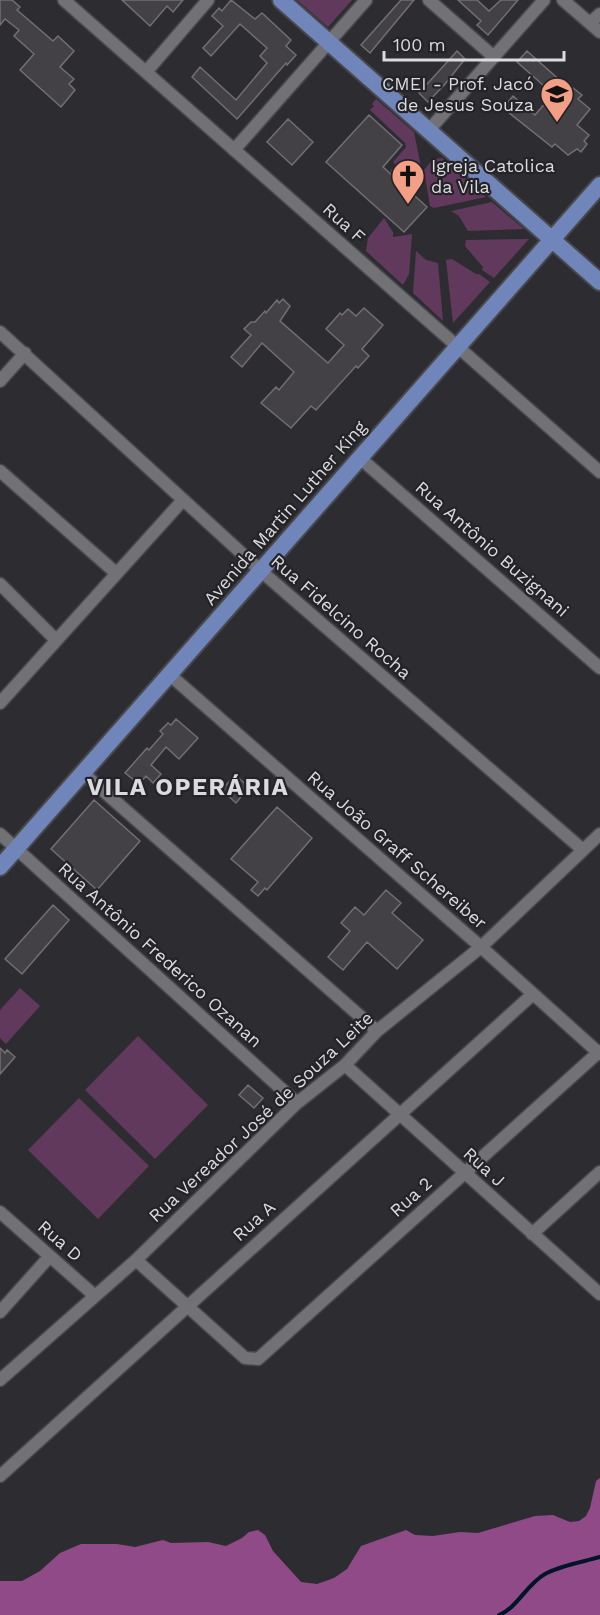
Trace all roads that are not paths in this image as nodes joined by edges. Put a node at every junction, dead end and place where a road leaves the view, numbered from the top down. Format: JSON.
{"nodes":[{"id":1,"x":64,"y":0,"type":"edge"},
{"id":2,"x":208,"y":0,"type":"edge"},
{"id":3,"x":281,"y":0,"type":"edge"},
{"id":4,"x":366,"y":0,"type":"edge"},
{"id":5,"x":429,"y":0,"type":"edge"},
{"id":6,"x":544,"y":0,"type":"edge"},
{"id":7,"x":563,"y":0,"type":"edge"},
{"id":8,"x":600,"y":14,"type":"edge"},
{"id":9,"x":590,"y":24,"type":"junction"},
{"id":10,"x":600,"y":32,"type":"edge"},
{"id":11,"x":328,"y":43,"type":"junction"},
{"id":12,"x":494,"y":57,"type":"junction"},
{"id":13,"x":146,"y":72,"type":"junction"},
{"id":14,"x":429,"y":130,"type":"junction"},
{"id":15,"x":234,"y":150,"type":"junction"},
{"id":16,"x":600,"y":185,"type":"edge"},
{"id":17,"x":552,"y":239,"type":"junction"},
{"id":18,"x":600,"y":282,"type":"edge"},
{"id":19,"x":0,"y":332,"type":"edge"},
{"id":20,"x":457,"y":347,"type":"junction"},
{"id":21,"x":25,"y":353,"type":"junction"},
{"id":22,"x":0,"y":381,"type":"edge"},
{"id":23,"x":360,"y":458,"type":"junction"},
{"id":24,"x":0,"y":471,"type":"edge"},
{"id":25,"x":600,"y":472,"type":"edge"},
{"id":26,"x":183,"y":500,"type":"junction"},
{"id":27,"x":261,"y":571,"type":"junction"},
{"id":28,"x":116,"y":573,"type":"junction"},
{"id":29,"x":2,"y":591,"type":"edge"},
{"id":30,"x":56,"y":640,"type":"junction"},
{"id":31,"x":600,"y":668,"type":"edge"},
{"id":32,"x":170,"y":675,"type":"junction"},
{"id":33,"x":0,"y":703,"type":"edge"},
{"id":34,"x":83,"y":773,"type":"junction"},
{"id":35,"x":0,"y":834,"type":"edge"},
{"id":36,"x":600,"y":834,"type":"edge"},
{"id":37,"x":16,"y":849,"type":"junction"},
{"id":38,"x":583,"y":850,"type":"junction"},
{"id":39,"x":0,"y":867,"type":"edge"},
{"id":40,"x":481,"y":947,"type":"junction"},
{"id":41,"x":533,"y":994,"type":"junction"},
{"id":42,"x":378,"y":1031,"type":"junction"},
{"id":43,"x":600,"y":1053,"type":"edge"},
{"id":44,"x":345,"y":1065,"type":"junction"},
{"id":45,"x":297,"y":1103,"type":"junction"},
{"id":46,"x":399,"y":1114,"type":"junction"},
{"id":47,"x":600,"y":1172,"type":"edge"},
{"id":48,"x":464,"y":1173,"type":"junction"},
{"id":49,"x":0,"y":1212,"type":"edge"},
{"id":50,"x":532,"y":1234,"type":"junction"},
{"id":51,"x":50,"y":1256,"type":"junction"},
{"id":52,"x":136,"y":1260,"type":"junction"},
{"id":53,"x":600,"y":1293,"type":"edge"},
{"id":54,"x":95,"y":1296,"type":"junction"},
{"id":55,"x":187,"y":1306,"type":"junction"},
{"id":56,"x":0,"y":1312,"type":"edge"},
{"id":57,"x":0,"y":1380,"type":"edge"},
{"id":58,"x":0,"y":1476,"type":"edge"}],
"edges":[{"from":1,"to":13,"type":"street","name":"Rua F"},
{"from":2,"to":13,"type":"street"},
{"from":3,"to":11,"type":"main road"},
{"from":4,"to":11,"type":"street"},
{"from":5,"to":12,"type":"street"},
{"from":6,"to":12,"type":"street"},
{"from":7,"to":9,"type":"street"},
{"from":8,"to":9,"type":"street"},
{"from":9,"to":10,"type":"street"},
{"from":11,"to":14,"type":"main road"},
{"from":11,"to":15,"type":"street"},
{"from":12,"to":14,"type":"street"},
{"from":13,"to":15,"type":"street","name":"Rua F"},
{"from":14,"to":17,"type":"main road"},
{"from":15,"to":20,"type":"street","name":"Rua F"},
{"from":16,"to":17,"type":"main road","name":"Avenida Martin Luther King"},
{"from":17,"to":18,"type":"main road"},
{"from":17,"to":20,"type":"main road","name":"Avenida Martin Luther King"},
{"from":19,"to":21,"type":"street","name":"Rua Fidelcino Rocha"},
{"from":20,"to":23,"type":"main road","name":"Avenida Martin Luther King"},
{"from":20,"to":25,"type":"street","name":"Rua F"},
{"from":21,"to":22,"type":"street"},
{"from":21,"to":26,"type":"street","name":"Rua Fidelcino Rocha"},
{"from":23,"to":27,"type":"main road","name":"Avenida Martin Luther King"},
{"from":23,"to":31,"type":"street","name":"Rua Antônio Buzignani"},
{"from":24,"to":28,"type":"street"},
{"from":26,"to":27,"type":"street","name":"Rua Fidelcino Rocha"},
{"from":26,"to":28,"type":"street"},
{"from":27,"to":32,"type":"main road","name":"Avenida Martin Luther King"},
{"from":27,"to":38,"type":"street","name":"Rua Fidelcino Rocha"},
{"from":28,"to":30,"type":"street"},
{"from":29,"to":30,"type":"street"},
{"from":30,"to":33,"type":"street"},
{"from":32,"to":34,"type":"main road","name":"Avenida Martin Luther King"},
{"from":32,"to":40,"type":"street","name":"Rua João Graff Schereiber"},
{"from":34,"to":37,"type":"main road","name":"Avenida Martin Luther King"},
{"from":34,"to":42,"type":"street"},
{"from":35,"to":37,"type":"street","name":"Rua Antônio Frederico Ozanan"},
{"from":36,"to":38,"type":"street","name":"Rua Vereador José de Souza Leite"},
{"from":37,"to":39,"type":"main road","name":"Avenida Martin Luther King"},
{"from":37,"to":45,"type":"street","name":"Rua Antônio Frederico Ozanan"},
{"from":38,"to":40,"type":"street","name":"Rua Vereador José de Souza Leite"},
{"from":40,"to":41,"type":"street","name":"Rua João Graff Schereiber"},
{"from":40,"to":42,"type":"street","name":"Rua Vereador José de Souza Leite"},
{"from":41,"to":43,"type":"street","name":"Rua João Graff Schereiber"},
{"from":41,"to":46,"type":"street","name":"Rua A"},
{"from":42,"to":44,"type":"street","name":"Rua Vereador José de Souza Leite"},
{"from":43,"to":48,"type":"street","name":"Rua 2"},
{"from":44,"to":45,"type":"street","name":"Rua Vereador José de Souza Leite"},
{"from":44,"to":46,"type":"street","name":"Rua J"},
{"from":45,"to":52,"type":"street","name":"Rua Vereador José de Souza Leite"},
{"from":46,"to":48,"type":"street","name":"Rua J"},
{"from":46,"to":55,"type":"street","name":"Rua A"},
{"from":47,"to":50,"type":"street"},
{"from":48,"to":50,"type":"street","name":"Rua J"},
{"from":48,"to":55,"type":"street","name":"Rua 2"},
{"from":49,"to":51,"type":"street","name":"Rua D"},
{"from":50,"to":53,"type":"street","name":"Rua J"},
{"from":51,"to":54,"type":"street","name":"Rua D"},
{"from":51,"to":56,"type":"street"},
{"from":52,"to":54,"type":"street","name":"Rua Vereador José de Souza Leite"},
{"from":52,"to":55,"type":"street"},
{"from":54,"to":57,"type":"street","name":"Rua Vereador José de Souza Leite"},
{"from":55,"to":58,"type":"street","name":"Rua A"}]}
